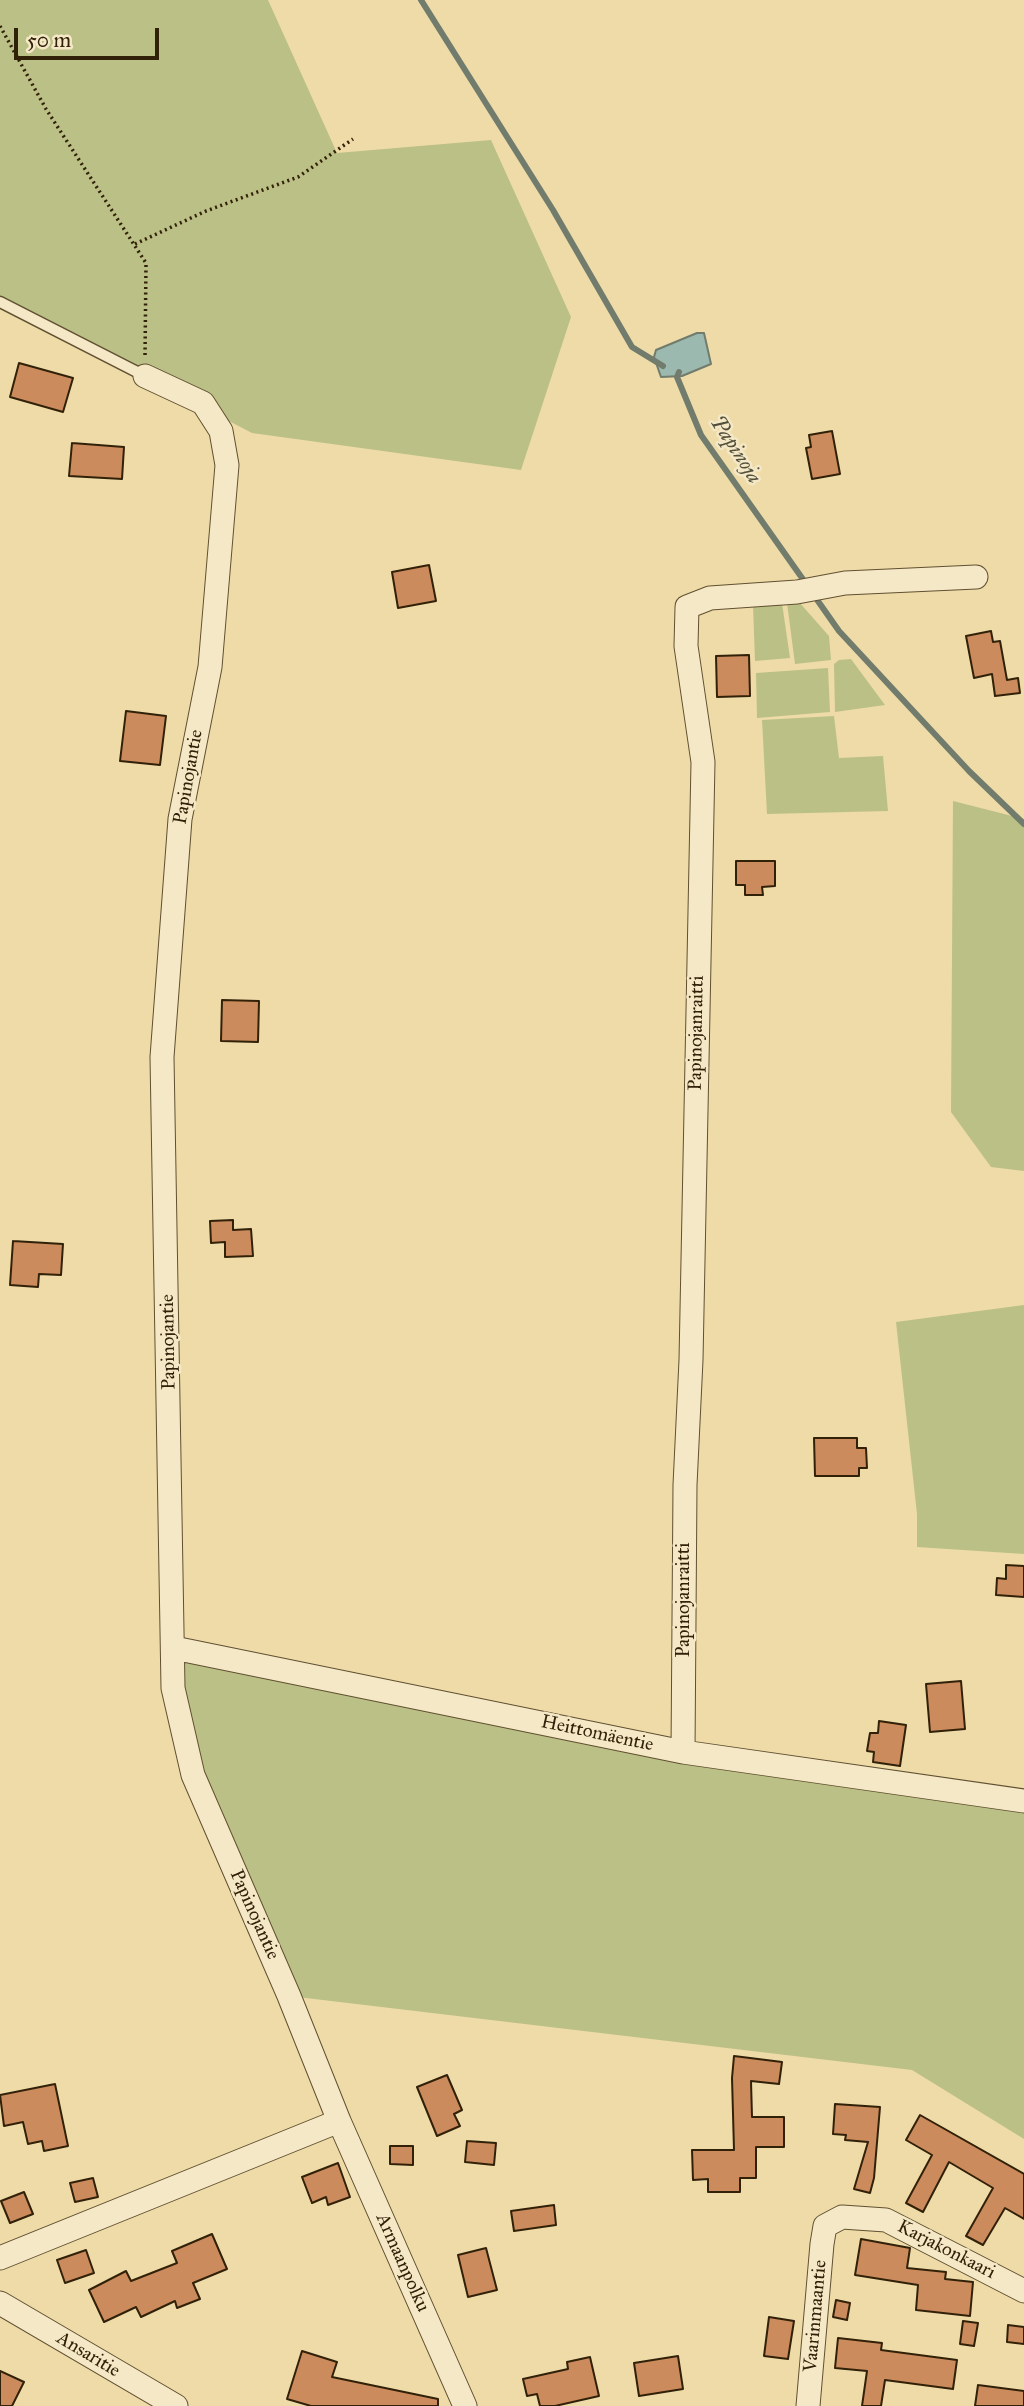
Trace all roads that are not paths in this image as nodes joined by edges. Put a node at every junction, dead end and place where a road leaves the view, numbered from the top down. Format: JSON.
{"nodes":[{"id":1,"x":0,"y":302,"type":"edge"},
{"id":2,"x":145,"y":376,"type":"joint"},
{"id":3,"x":976,"y":577,"type":"dead end"},
{"id":4,"x":174,"y":1648,"type":"junction"},
{"id":5,"x":683,"y":1752,"type":"junction"},
{"id":6,"x":1024,"y":1801,"type":"edge"},
{"id":7,"x":339,"y":2121,"type":"junction"},
{"id":8,"x":825,"y":2226,"type":"joint"},
{"id":9,"x":0,"y":2258,"type":"edge"},
{"id":10,"x":1024,"y":2291,"type":"edge"},
{"id":11,"x":0,"y":2303,"type":"edge"},
{"id":12,"x":176,"y":2406,"type":"edge"},
{"id":13,"x":465,"y":2406,"type":"edge"},
{"id":14,"x":808,"y":2406,"type":"edge"}],
"edges":[{"from":1,"to":2,"type":"lane","name":"Papinojantie"},
{"from":2,"to":4,"type":"street","name":"Papinojantie"},
{"from":3,"to":5,"type":"street","name":"Papinojanraitti"},
{"from":4,"to":5,"type":"street","name":"Heittomäentie"},
{"from":4,"to":7,"type":"street","name":"Papinojantie"},
{"from":5,"to":6,"type":"street","name":"Heittomäentie"},
{"from":7,"to":9,"type":"street"},
{"from":7,"to":13,"type":"street","name":"Armaanpolku"},
{"from":8,"to":10,"type":"street","name":"Karjakonkaari"},
{"from":8,"to":14,"type":"street","name":"Vaarinmaantie"},
{"from":11,"to":12,"type":"street","name":"Ansaritie"}]}
